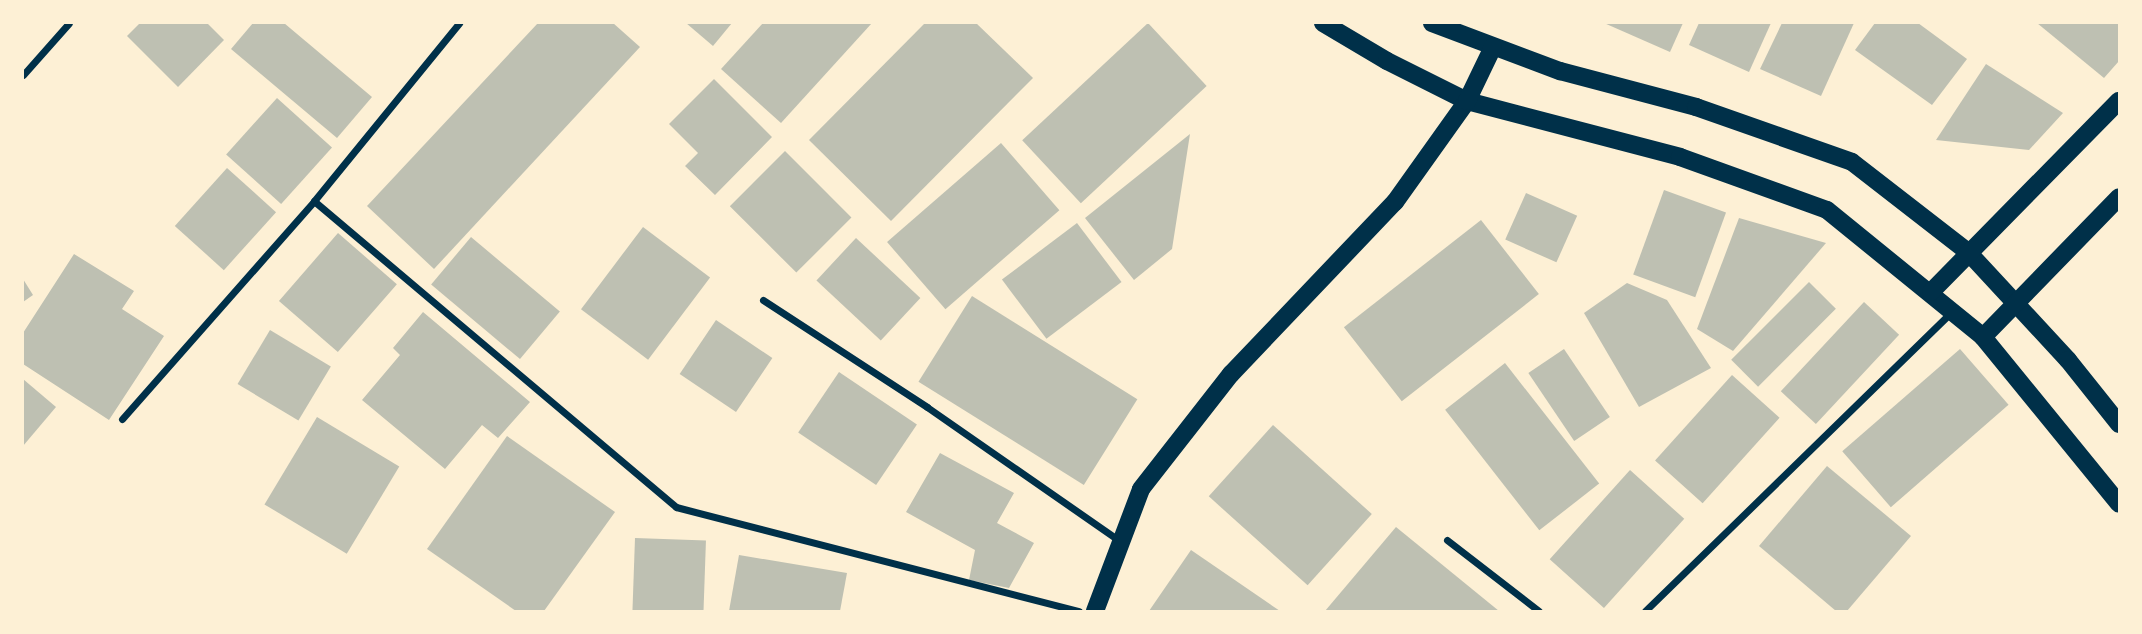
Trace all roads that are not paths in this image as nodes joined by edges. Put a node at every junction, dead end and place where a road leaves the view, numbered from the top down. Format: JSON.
{"nodes":[{"id":1,"x":69,"y":23,"type":"edge"},
{"id":2,"x":459,"y":23,"type":"edge"},
{"id":3,"x":1323,"y":23,"type":"edge"},
{"id":4,"x":1432,"y":23,"type":"edge"},
{"id":5,"x":1493,"y":47,"type":"junction"},
{"id":6,"x":23,"y":75,"type":"edge"},
{"id":7,"x":1468,"y":101,"type":"junction"},
{"id":8,"x":2119,"y":101,"type":"edge"},
{"id":9,"x":2119,"y":197,"type":"edge"},
{"id":10,"x":314,"y":201,"type":"junction"},
{"id":11,"x":1968,"y":252,"type":"junction"},
{"id":12,"x":1931,"y":292,"type":"junction"},
{"id":13,"x":763,"y":300,"type":"dead end"},
{"id":14,"x":2018,"y":304,"type":"junction"},
{"id":15,"x":1952,"y":310,"type":"junction"},
{"id":16,"x":1983,"y":337,"type":"junction"},
{"id":17,"x":122,"y":419,"type":"dead end"},
{"id":18,"x":2119,"y":424,"type":"edge"},
{"id":19,"x":2119,"y":504,"type":"edge"},
{"id":20,"x":1121,"y":541,"type":"junction"},
{"id":21,"x":1447,"y":541,"type":"dead end"},
{"id":22,"x":1079,"y":611,"type":"edge"},
{"id":23,"x":1095,"y":611,"type":"edge"},
{"id":24,"x":1538,"y":611,"type":"edge"},
{"id":25,"x":1645,"y":611,"type":"edge"}],
"edges":[{"from":1,"to":6,"type":"street"},
{"from":2,"to":10,"type":"street"},
{"from":3,"to":7,"type":"main road"},
{"from":4,"to":5,"type":"main road"},
{"from":5,"to":7,"type":"main road"},
{"from":5,"to":11,"type":"main road"},
{"from":7,"to":12,"type":"main road"},
{"from":7,"to":20,"type":"main road"},
{"from":8,"to":11,"type":"main road"},
{"from":9,"to":14,"type":"main road"},
{"from":10,"to":17,"type":"street"},
{"from":10,"to":22,"type":"street"},
{"from":11,"to":12,"type":"main road"},
{"from":11,"to":14,"type":"main road"},
{"from":12,"to":15,"type":"main road"},
{"from":13,"to":20,"type":"street"},
{"from":14,"to":16,"type":"main road"},
{"from":14,"to":18,"type":"main road"},
{"from":15,"to":16,"type":"main road"},
{"from":15,"to":25,"type":"street"},
{"from":16,"to":19,"type":"main road"},
{"from":20,"to":23,"type":"main road"},
{"from":21,"to":24,"type":"street"}]}
